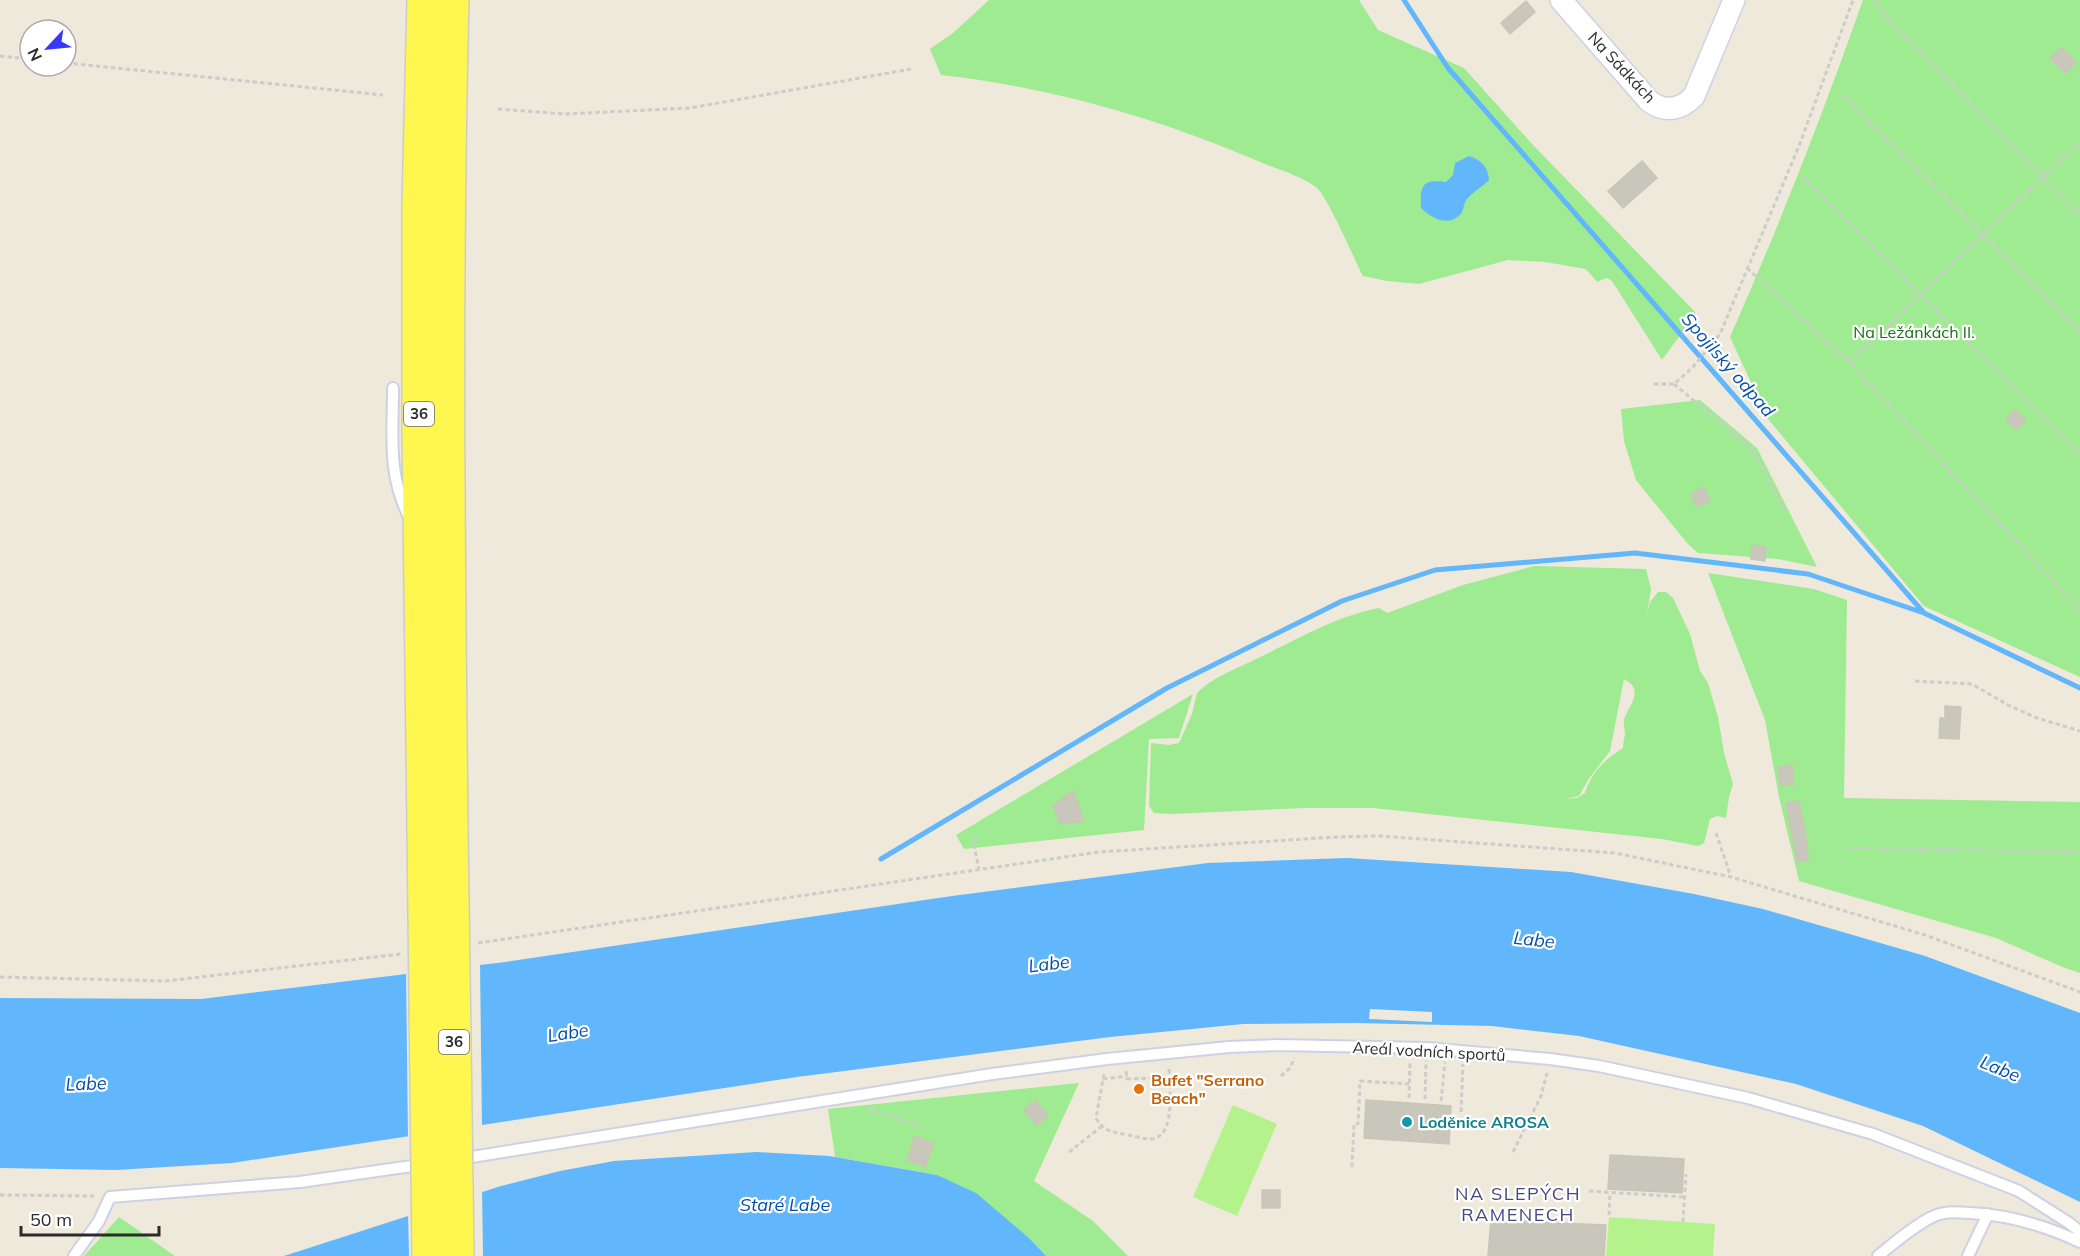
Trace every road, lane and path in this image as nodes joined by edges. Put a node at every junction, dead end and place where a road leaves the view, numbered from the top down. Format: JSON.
{"nodes":[{"id":1,"x":424,"y":0,"type":"edge"},
{"id":2,"x":452,"y":0,"type":"edge"},
{"id":3,"x":1561,"y":0,"type":"edge"},
{"id":4,"x":1734,"y":0,"type":"edge"},
{"id":5,"x":1853,"y":0,"type":"edge"},
{"id":6,"x":1876,"y":0,"type":"edge"},
{"id":7,"x":0,"y":56,"type":"edge"},
{"id":8,"x":18,"y":58,"type":"edge"},
{"id":9,"x":78,"y":64,"type":"edge"},
{"id":10,"x":911,"y":69,"type":"dead end"},
{"id":11,"x":383,"y":95,"type":"dead end"},
{"id":12,"x":1842,"y":95,"type":"dead end"},
{"id":13,"x":498,"y":109,"type":"dead end"},
{"id":14,"x":2080,"y":142,"type":"edge"},
{"id":15,"x":1803,"y":177,"type":"dead end"},
{"id":16,"x":2042,"y":178,"type":"junction"},
{"id":17,"x":2080,"y":216,"type":"edge"},
{"id":18,"x":1983,"y":234,"type":"junction"},
{"id":19,"x":1747,"y":268,"type":"junction"},
{"id":20,"x":1920,"y":294,"type":"junction"},
{"id":21,"x":2080,"y":332,"type":"edge"},
{"id":22,"x":1848,"y":362,"type":"junction"},
{"id":23,"x":1654,"y":384,"type":"dead end"},
{"id":24,"x":1674,"y":384,"type":"junction"},
{"id":25,"x":393,"y":388,"type":"dead end"},
{"id":26,"x":2080,"y":454,"type":"edge"},
{"id":27,"x":1784,"y":510,"type":"dead end"},
{"id":28,"x":420,"y":538,"type":"junction"},
{"id":29,"x":2080,"y":610,"type":"edge"},
{"id":30,"x":1915,"y":681,"type":"dead end"},
{"id":31,"x":2080,"y":731,"type":"edge"},
{"id":32,"x":438,"y":829,"type":"junction"},
{"id":33,"x":1716,"y":833,"type":"dead end"},
{"id":34,"x":976,"y":837,"type":"dead end"},
{"id":35,"x":1845,"y":848,"type":"dead end"},
{"id":36,"x":2080,"y":852,"type":"edge"},
{"id":37,"x":979,"y":869,"type":"junction"},
{"id":38,"x":1731,"y":877,"type":"junction"},
{"id":39,"x":477,"y":943,"type":"dead end"},
{"id":40,"x":406,"y":953,"type":"dead end"},
{"id":41,"x":0,"y":977,"type":"edge"},
{"id":42,"x":2080,"y":992,"type":"edge"},
{"id":43,"x":1301,"y":1046,"type":"junction"},
{"id":44,"x":1411,"y":1047,"type":"junction"},
{"id":45,"x":1427,"y":1047,"type":"junction"},
{"id":46,"x":1446,"y":1049,"type":"junction"},
{"id":47,"x":1463,"y":1050,"type":"junction"},
{"id":48,"x":1168,"y":1053,"type":"junction"},
{"id":49,"x":1125,"y":1057,"type":"junction"},
{"id":50,"x":1107,"y":1059,"type":"junction"},
{"id":51,"x":1550,"y":1059,"type":"junction"},
{"id":52,"x":1126,"y":1076,"type":"junction"},
{"id":53,"x":1281,"y":1076,"type":"dead end"},
{"id":54,"x":1103,"y":1078,"type":"junction"},
{"id":55,"x":1151,"y":1078,"type":"dead end"},
{"id":56,"x":1409,"y":1084,"type":"junction"},
{"id":57,"x":849,"y":1098,"type":"junction"},
{"id":58,"x":1408,"y":1098,"type":"dead end"},
{"id":59,"x":1425,"y":1099,"type":"dead end"},
{"id":60,"x":1441,"y":1101,"type":"dead end"},
{"id":61,"x":1461,"y":1112,"type":"dead end"},
{"id":62,"x":1101,"y":1127,"type":"junction"},
{"id":63,"x":925,"y":1128,"type":"dead end"},
{"id":64,"x":1069,"y":1152,"type":"dead end"},
{"id":65,"x":1513,"y":1152,"type":"dead end"},
{"id":66,"x":1352,"y":1167,"type":"dead end"},
{"id":67,"x":1686,"y":1174,"type":"dead end"},
{"id":68,"x":1589,"y":1191,"type":"dead end"},
{"id":69,"x":1611,"y":1192,"type":"junction"},
{"id":70,"x":0,"y":1195,"type":"edge"},
{"id":71,"x":111,"y":1197,"type":"junction"},
{"id":72,"x":1684,"y":1197,"type":"junction"},
{"id":73,"x":1988,"y":1214,"type":"junction"},
{"id":74,"x":1609,"y":1215,"type":"dead end"},
{"id":75,"x":1683,"y":1222,"type":"dead end"},
{"id":76,"x":2080,"y":1235,"type":"edge"},
{"id":77,"x":2080,"y":1242,"type":"edge"},
{"id":78,"x":74,"y":1256,"type":"edge"},
{"id":79,"x":429,"y":1256,"type":"edge"},
{"id":80,"x":457,"y":1256,"type":"edge"},
{"id":81,"x":1878,"y":1256,"type":"edge"},
{"id":82,"x":1968,"y":1256,"type":"edge"}],
"edges":[{"from":1,"to":28,"type":"main road","number":"36"},
{"from":2,"to":32,"type":"main road","number":"36"},
{"from":3,"to":4,"type":"street","name":"Na Sádkách"},
{"from":5,"to":19,"type":"path"},
{"from":6,"to":16,"type":"path"},
{"from":7,"to":8,"type":"path"},
{"from":9,"to":11,"type":"path"},
{"from":10,"to":13,"type":"path"},
{"from":12,"to":18,"type":"path"},
{"from":14,"to":16,"type":"path"},
{"from":15,"to":20,"type":"path"},
{"from":16,"to":17,"type":"path"},
{"from":16,"to":18,"type":"path"},
{"from":18,"to":20,"type":"path"},
{"from":18,"to":21,"type":"path"},
{"from":19,"to":22,"type":"path"},
{"from":19,"to":24,"type":"path"},
{"from":20,"to":22,"type":"path"},
{"from":20,"to":26,"type":"path"},
{"from":22,"to":29,"type":"path"},
{"from":23,"to":24,"type":"path"},
{"from":24,"to":27,"type":"path"},
{"from":25,"to":28,"type":"lane"},
{"from":28,"to":32,"type":"main road","number":"36"},
{"from":30,"to":31,"type":"path"},
{"from":32,"to":79,"type":"main road","number":"36","bridge":true},
{"from":32,"to":80,"type":"main road","number":"36","bridge":true},
{"from":33,"to":38,"type":"path"},
{"from":34,"to":37,"type":"path"},
{"from":35,"to":36,"type":"path"},
{"from":37,"to":38,"type":"path"},
{"from":37,"to":39,"type":"path"},
{"from":38,"to":42,"type":"path"},
{"from":40,"to":41,"type":"path"},
{"from":43,"to":44,"type":"lane","name":"Areál vodních sportů"},
{"from":43,"to":48,"type":"lane","name":"Areál vodních sportů"},
{"from":43,"to":53,"type":"path"},
{"from":44,"to":45,"type":"lane","name":"Areál vodních sportů"},
{"from":44,"to":56,"type":"path"},
{"from":45,"to":46,"type":"lane","name":"Areál vodních sportů"},
{"from":45,"to":59,"type":"path"},
{"from":46,"to":47,"type":"lane","name":"Areál vodních sportů"},
{"from":46,"to":60,"type":"path"},
{"from":47,"to":51,"type":"lane","name":"Areál vodních sportů"},
{"from":47,"to":61,"type":"path"},
{"from":48,"to":49,"type":"lane","name":"Areál vodních sportů"},
{"from":48,"to":62,"type":"path"},
{"from":49,"to":50,"type":"lane","name":"Areál vodních sportů"},
{"from":49,"to":52,"type":"path"},
{"from":50,"to":54,"type":"path"},
{"from":50,"to":57,"type":"lane","name":"Areál vodních sportů"},
{"from":51,"to":65,"type":"path"},
{"from":51,"to":76,"type":"lane","name":"Areál vodních sportů"},
{"from":52,"to":54,"type":"path"},
{"from":52,"to":55,"type":"path"},
{"from":54,"to":62,"type":"path"},
{"from":56,"to":58,"type":"path"},
{"from":56,"to":66,"type":"path"},
{"from":57,"to":63,"type":"path"},
{"from":57,"to":71,"type":"lane","name":"Areál vodních sportů"},
{"from":62,"to":64,"type":"path"},
{"from":67,"to":72,"type":"path"},
{"from":68,"to":69,"type":"path"},
{"from":69,"to":72,"type":"path"},
{"from":69,"to":74,"type":"path"},
{"from":70,"to":71,"type":"path"},
{"from":71,"to":78,"type":"lane"},
{"from":72,"to":75,"type":"path"},
{"from":73,"to":77,"type":"lane"},
{"from":73,"to":81,"type":"lane"},
{"from":73,"to":82,"type":"lane"}]}
